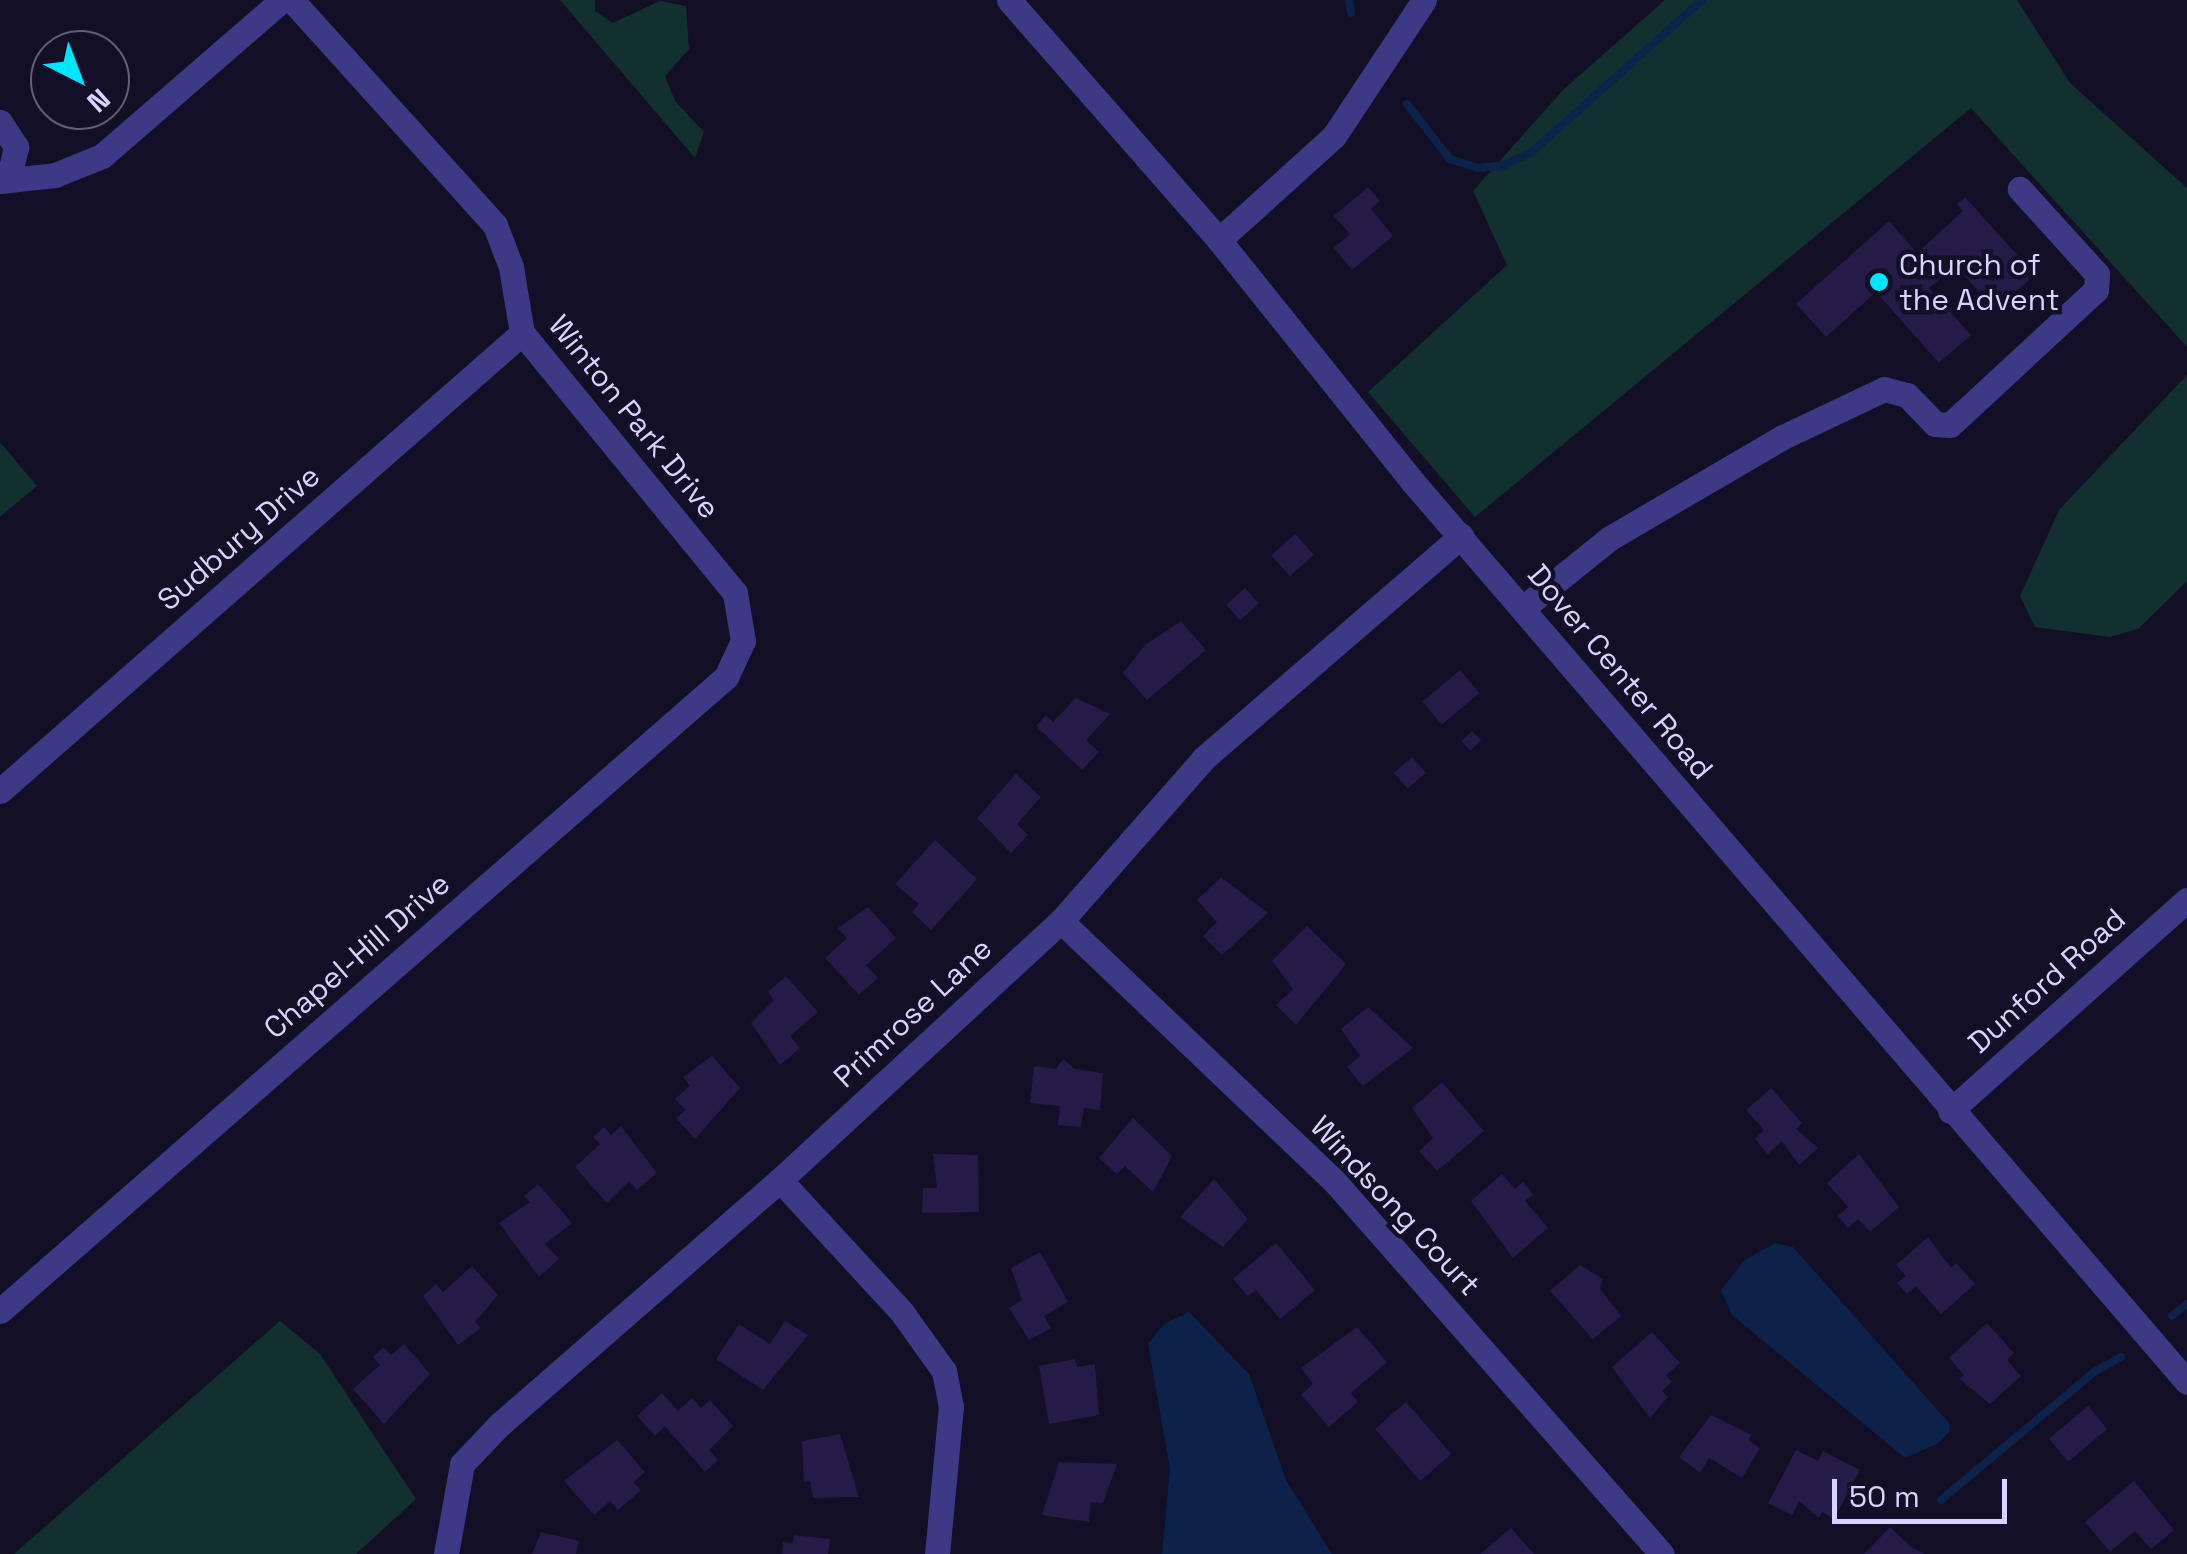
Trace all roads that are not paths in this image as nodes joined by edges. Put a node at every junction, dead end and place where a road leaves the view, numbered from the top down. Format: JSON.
{"nodes":[{"id":1,"x":282,"y":0,"type":"edge"},
{"id":2,"x":292,"y":0,"type":"edge"},
{"id":3,"x":1009,"y":0,"type":"edge"},
{"id":4,"x":1424,"y":0,"type":"edge"},
{"id":5,"x":0,"y":122,"type":"edge"},
{"id":6,"x":0,"y":180,"type":"edge"},
{"id":7,"x":2020,"y":189,"type":"dead end"},
{"id":8,"x":1219,"y":240,"type":"junction"},
{"id":9,"x":522,"y":333,"type":"junction"},
{"id":10,"x":1462,"y":536,"type":"junction"},
{"id":11,"x":1523,"y":608,"type":"junction"},
{"id":12,"x":744,"y":641,"type":"joint"},
{"id":13,"x":3,"y":784,"type":"edge"},
{"id":14,"x":2187,"y":900,"type":"edge"},
{"id":15,"x":1061,"y":921,"type":"junction"},
{"id":16,"x":1950,"y":1111,"type":"junction"},
{"id":17,"x":780,"y":1180,"type":"junction"},
{"id":18,"x":0,"y":1311,"type":"edge"},
{"id":19,"x":2187,"y":1382,"type":"edge"},
{"id":20,"x":446,"y":1554,"type":"edge"},
{"id":21,"x":938,"y":1554,"type":"edge"},
{"id":22,"x":1662,"y":1554,"type":"edge"}],
"edges":[{"from":1,"to":6,"type":"street"},
{"from":2,"to":9,"type":"street","name":"Winton Park Drive"},
{"from":3,"to":8,"type":"street","name":"Dover Center Road"},
{"from":4,"to":8,"type":"street"},
{"from":5,"to":6,"type":"street"},
{"from":7,"to":11,"type":"street"},
{"from":8,"to":10,"type":"street","name":"Dover Center Road"},
{"from":9,"to":12,"type":"street","name":"Winton Park Drive"},
{"from":9,"to":13,"type":"street","name":"Sudbury Drive"},
{"from":10,"to":11,"type":"street","name":"Dover Center Road"},
{"from":10,"to":15,"type":"street","name":"Primrose Lane"},
{"from":11,"to":16,"type":"street","name":"Dover Center Road"},
{"from":12,"to":18,"type":"street","name":"Chapel-Hill Drive"},
{"from":14,"to":16,"type":"street","name":"Dunford Road"},
{"from":15,"to":17,"type":"street","name":"Primrose Lane"},
{"from":15,"to":22,"type":"street","name":"Windsong Court"},
{"from":16,"to":19,"type":"street","name":"Dover Center Road"},
{"from":17,"to":20,"type":"street","name":"Primrose Lane"},
{"from":17,"to":21,"type":"street"}]}
